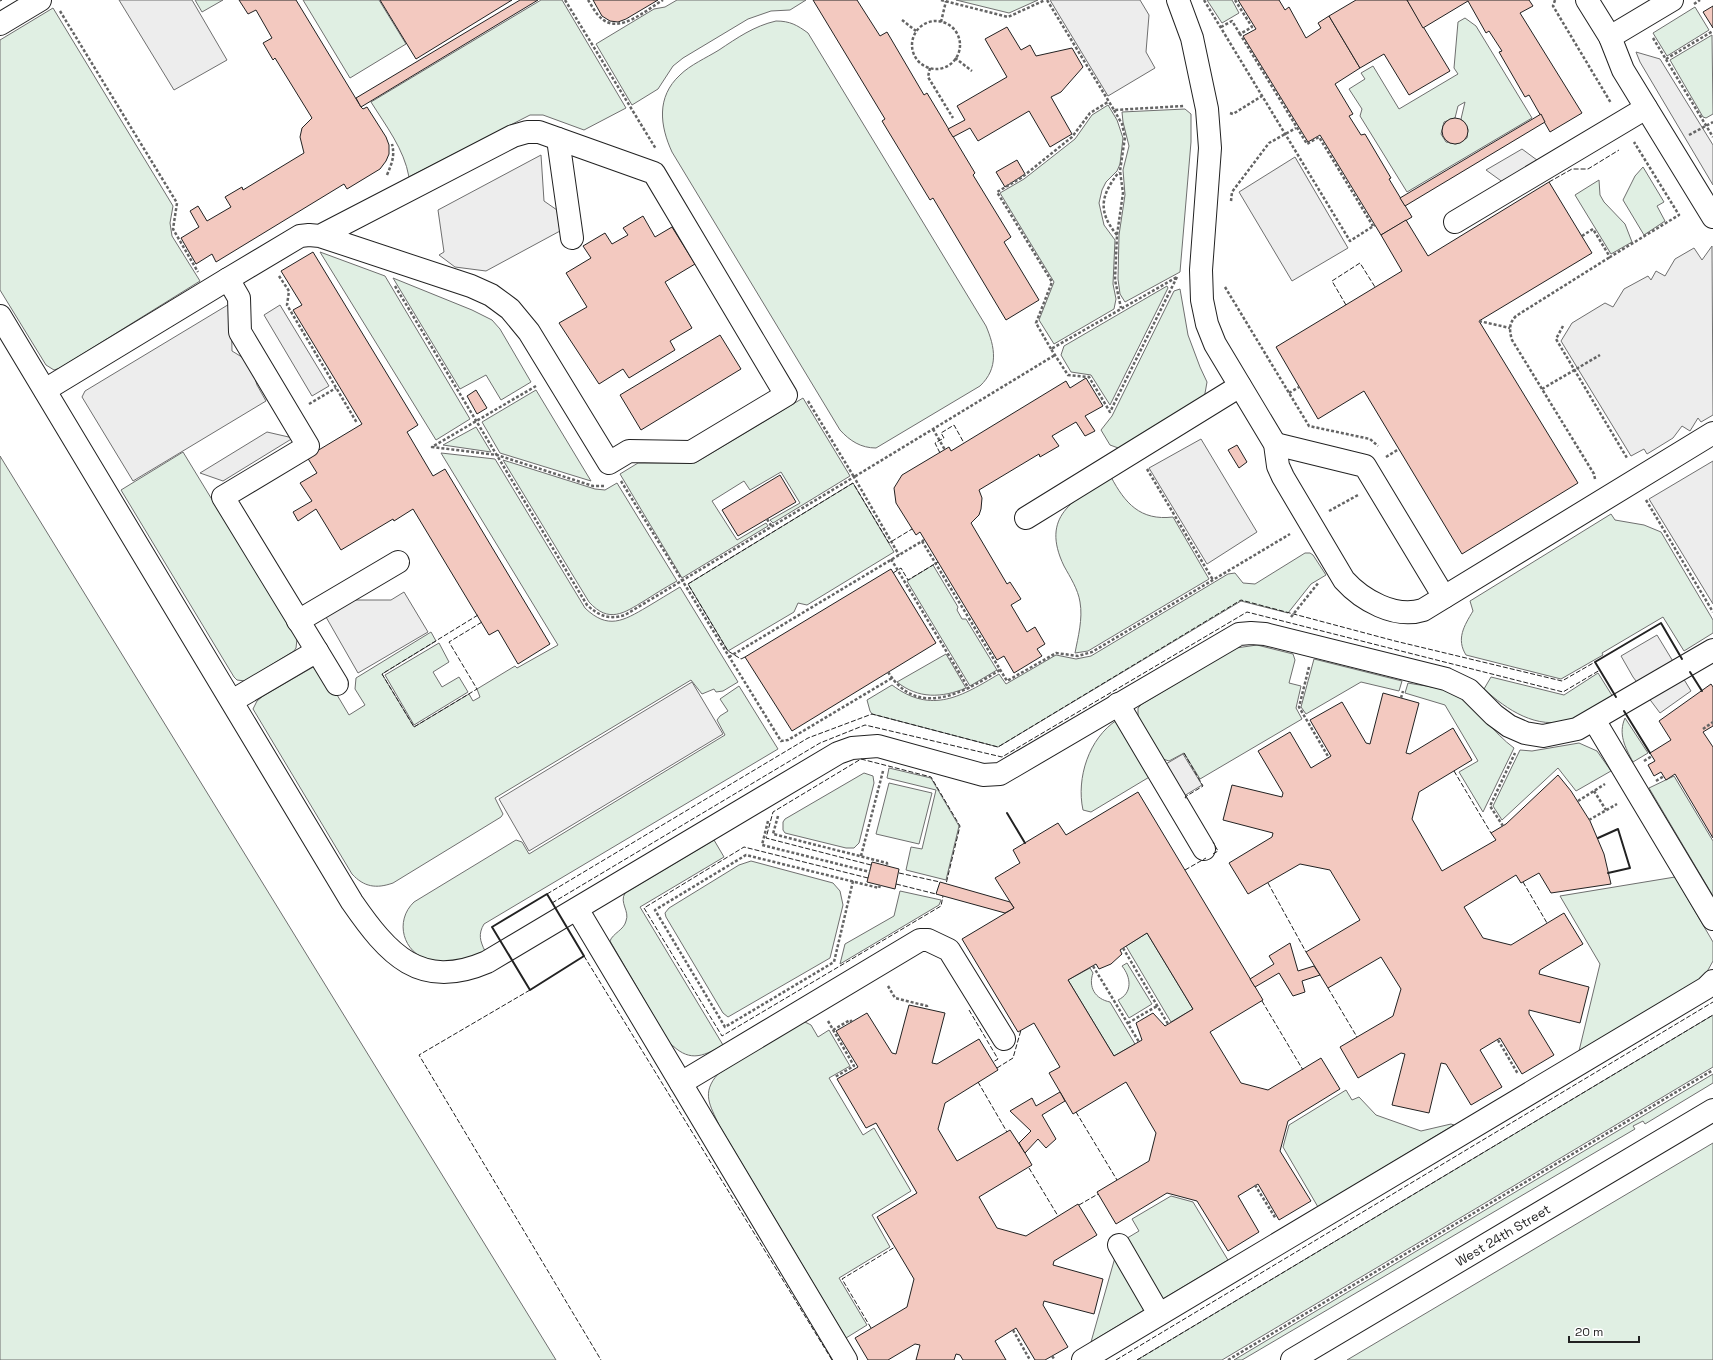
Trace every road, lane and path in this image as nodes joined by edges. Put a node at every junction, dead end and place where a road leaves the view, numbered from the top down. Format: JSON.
{"nodes":[{"id":1,"x":588,"y":0,"type":"edge"},
{"id":2,"x":663,"y":0,"type":"edge"},
{"id":3,"x":941,"y":0,"type":"edge"},
{"id":4,"x":1046,"y":0,"type":"edge"},
{"id":5,"x":1178,"y":0,"type":"edge"},
{"id":6,"x":1204,"y":0,"type":"edge"},
{"id":7,"x":1235,"y":0,"type":"edge"},
{"id":8,"x":1587,"y":0,"type":"edge"},
{"id":9,"x":1700,"y":0,"type":"edge"},
{"id":10,"x":946,"y":1,"type":"junction"},
{"id":11,"x":49,"y":3,"type":"edge"},
{"id":12,"x":1679,"y":4,"type":"edge"},
{"id":13,"x":902,"y":20,"type":"dead end"},
{"id":14,"x":941,"y":22,"type":"junction"},
{"id":15,"x":0,"y":24,"type":"edge"},
{"id":16,"x":1220,"y":27,"type":"junction"},
{"id":17,"x":916,"y":31,"type":"junction"},
{"id":18,"x":1713,"y":31,"type":"edge"},
{"id":19,"x":1240,"y":34,"type":"junction"},
{"id":20,"x":1610,"y":37,"type":"junction"},
{"id":21,"x":1652,"y":37,"type":"dead end"},
{"id":22,"x":955,"y":58,"type":"junction"},
{"id":23,"x":1666,"y":59,"type":"junction"},
{"id":24,"x":930,"y":68,"type":"junction"},
{"id":25,"x":972,"y":71,"type":"dead end"},
{"id":26,"x":1108,"y":102,"type":"junction"},
{"id":27,"x":1188,"y":106,"type":"dead end"},
{"id":28,"x":1646,"y":108,"type":"junction"},
{"id":29,"x":1114,"y":110,"type":"junction"},
{"id":30,"x":953,"y":118,"type":"dead end"},
{"id":31,"x":1296,"y":128,"type":"junction"},
{"id":32,"x":1285,"y":133,"type":"junction"},
{"id":33,"x":1713,"y":137,"type":"edge"},
{"id":34,"x":558,"y":139,"type":"junction"},
{"id":35,"x":1120,"y":171,"type":"junction"},
{"id":36,"x":1230,"y":207,"type":"dead end"},
{"id":37,"x":1713,"y":216,"type":"edge"},
{"id":38,"x":1455,"y":222,"type":"dead end"},
{"id":39,"x":1117,"y":235,"type":"junction"},
{"id":40,"x":320,"y":236,"type":"junction"},
{"id":41,"x":572,"y":238,"type":"dead end"},
{"id":42,"x":1610,"y":257,"type":"dead end"},
{"id":43,"x":278,"y":273,"type":"dead end"},
{"id":44,"x":200,"y":275,"type":"dead end"},
{"id":45,"x":1177,"y":277,"type":"junction"},
{"id":46,"x":228,"y":279,"type":"junction"},
{"id":47,"x":1224,"y":283,"type":"dead end"},
{"id":48,"x":395,"y":285,"type":"dead end"},
{"id":49,"x":1201,"y":289,"type":"junction"},
{"id":50,"x":1121,"y":308,"type":"junction"},
{"id":51,"x":0,"y":316,"type":"edge"},
{"id":52,"x":1479,"y":321,"type":"dead end"},
{"id":53,"x":1563,"y":326,"type":"dead end"},
{"id":54,"x":1510,"y":328,"type":"junction"},
{"id":55,"x":1052,"y":349,"type":"junction"},
{"id":56,"x":1600,"y":354,"type":"dead end"},
{"id":57,"x":1055,"y":355,"type":"junction"},
{"id":58,"x":1574,"y":370,"type":"junction"},
{"id":59,"x":533,"y":379,"type":"dead end"},
{"id":60,"x":537,"y":385,"type":"junction"},
{"id":61,"x":1240,"y":386,"type":"junction"},
{"id":62,"x":1299,"y":387,"type":"dead end"},
{"id":63,"x":336,"y":388,"type":"junction"},
{"id":64,"x":1542,"y":389,"type":"junction"},
{"id":65,"x":45,"y":390,"type":"junction"},
{"id":66,"x":541,"y":392,"type":"dead end"},
{"id":67,"x":1289,"y":393,"type":"junction"},
{"id":68,"x":290,"y":415,"type":"junction"},
{"id":69,"x":476,"y":421,"type":"junction"},
{"id":70,"x":357,"y":423,"type":"dead end"},
{"id":71,"x":933,"y":429,"type":"junction"},
{"id":72,"x":1713,"y":433,"type":"edge"},
{"id":73,"x":1275,"y":444,"type":"junction"},
{"id":74,"x":1399,"y":448,"type":"dead end"},
{"id":75,"x":945,"y":450,"type":"dead end"},
{"id":76,"x":497,"y":455,"type":"junction"},
{"id":77,"x":1384,"y":457,"type":"junction"},
{"id":78,"x":1628,"y":458,"type":"dead end"},
{"id":79,"x":1388,"y":464,"type":"dead end"},
{"id":80,"x":1147,"y":469,"type":"dead end"},
{"id":81,"x":854,"y":477,"type":"junction"},
{"id":82,"x":619,"y":478,"type":"dead end"},
{"id":83,"x":594,"y":480,"type":"dead end"},
{"id":84,"x":1596,"y":482,"type":"dead end"},
{"id":85,"x":610,"y":484,"type":"dead end"},
{"id":86,"x":598,"y":487,"type":"junction"},
{"id":87,"x":1644,"y":497,"type":"dead end"},
{"id":88,"x":1026,"y":518,"type":"dead end"},
{"id":89,"x":767,"y":519,"type":"dead end"},
{"id":90,"x":772,"y":527,"type":"junction"},
{"id":91,"x":899,"y":555,"type":"junction"},
{"id":92,"x":891,"y":559,"type":"junction"},
{"id":93,"x":398,"y":562,"type":"dead end"},
{"id":94,"x":1241,"y":563,"type":"dead end"},
{"id":95,"x":1338,"y":570,"type":"junction"},
{"id":96,"x":1213,"y":580,"type":"junction"},
{"id":97,"x":682,"y":581,"type":"junction"},
{"id":98,"x":1444,"y":597,"type":"junction"},
{"id":99,"x":1713,"y":612,"type":"edge"},
{"id":100,"x":298,"y":621,"type":"junction"},
{"id":101,"x":1276,"y":637,"type":"junction"},
{"id":102,"x":1314,"y":646,"type":"junction"},
{"id":103,"x":1713,"y":650,"type":"edge"},
{"id":104,"x":317,"y":651,"type":"junction"},
{"id":105,"x":729,"y":657,"type":"junction"},
{"id":106,"x":1000,"y":670,"type":"junction"},
{"id":107,"x":888,"y":672,"type":"dead end"},
{"id":108,"x":892,"y":678,"type":"junction"},
{"id":109,"x":337,"y":684,"type":"dead end"},
{"id":110,"x":969,"y":689,"type":"junction"},
{"id":111,"x":232,"y":701,"type":"junction"},
{"id":112,"x":1118,"y":704,"type":"junction"},
{"id":113,"x":1594,"y":720,"type":"junction"},
{"id":114,"x":1713,"y":722,"type":"edge"},
{"id":115,"x":1702,"y":729,"type":"dead end"},
{"id":116,"x":1525,"y":733,"type":"junction"},
{"id":117,"x":1329,"y":758,"type":"dead end"},
{"id":118,"x":877,"y":769,"type":"dead end"},
{"id":119,"x":1594,"y":791,"type":"dead end"},
{"id":120,"x":1606,"y":810,"type":"dead end"},
{"id":121,"x":778,"y":815,"type":"dead end"},
{"id":122,"x":769,"y":816,"type":"dead end"},
{"id":123,"x":1503,"y":826,"type":"dead end"},
{"id":124,"x":1204,"y":849,"type":"dead end"},
{"id":125,"x":861,"y":856,"type":"junction"},
{"id":126,"x":887,"y":866,"type":"dead end"},
{"id":127,"x":870,"y":872,"type":"dead end"},
{"id":128,"x":853,"y":881,"type":"junction"},
{"id":129,"x":880,"y":885,"type":"dead end"},
{"id":130,"x":577,"y":909,"type":"junction"},
{"id":131,"x":1713,"y":919,"type":"edge"},
{"id":132,"x":1123,"y":948,"type":"dead end"},
{"id":133,"x":877,"y":965,"type":"junction"},
{"id":134,"x":1093,"y":966,"type":"dead end"},
{"id":135,"x":1713,"y":981,"type":"edge"},
{"id":136,"x":816,"y":1001,"type":"junction"},
{"id":137,"x":1157,"y":1006,"type":"junction"},
{"id":138,"x":926,"y":1009,"type":"dead end"},
{"id":139,"x":852,"y":1022,"type":"dead end"},
{"id":140,"x":1128,"y":1023,"type":"junction"},
{"id":141,"x":1168,"y":1024,"type":"dead end"},
{"id":142,"x":833,"y":1030,"type":"junction"},
{"id":143,"x":1004,"y":1039,"type":"dead end"},
{"id":144,"x":1498,"y":1040,"type":"dead end"},
{"id":145,"x":1139,"y":1042,"type":"dead end"},
{"id":146,"x":1713,"y":1070,"type":"edge"},
{"id":147,"x":835,"y":1077,"type":"dead end"},
{"id":148,"x":681,"y":1083,"type":"junction"},
{"id":149,"x":1530,"y":1093,"type":"junction"},
{"id":150,"x":1713,"y":1110,"type":"edge"},
{"id":151,"x":1256,"y":1186,"type":"dead end"},
{"id":152,"x":1286,"y":1238,"type":"junction"},
{"id":153,"x":1119,"y":1245,"type":"dead end"},
{"id":154,"x":1159,"y":1314,"type":"junction"},
{"id":155,"x":1013,"y":1330,"type":"dead end"},
{"id":156,"x":1052,"y":1356,"type":"dead end"},
{"id":157,"x":846,"y":1360,"type":"edge"},
{"id":158,"x":1030,"y":1360,"type":"edge"},
{"id":159,"x":1055,"y":1360,"type":"edge"},
{"id":160,"x":1083,"y":1360,"type":"edge"},
{"id":161,"x":1228,"y":1360,"type":"edge"},
{"id":162,"x":1292,"y":1360,"type":"edge"}],
"edges":[{"from":1,"to":2,"type":"path"},
{"from":3,"to":10,"type":"path"},
{"from":4,"to":10,"type":"path"},
{"from":4,"to":26,"type":"path"},
{"from":5,"to":49,"type":"street"},
{"from":6,"to":16,"type":"path"},
{"from":7,"to":19,"type":"path"},
{"from":8,"to":20,"type":"street"},
{"from":9,"to":12,"type":"path"},
{"from":10,"to":14,"type":"path"},
{"from":11,"to":15,"type":"street"},
{"from":11,"to":44,"type":"path"},
{"from":12,"to":20,"type":"street"},
{"from":13,"to":17,"type":"path"},
{"from":14,"to":17,"type":"path"},
{"from":14,"to":22,"type":"path"},
{"from":16,"to":19,"type":"path"},
{"from":16,"to":32,"type":"path"},
{"from":17,"to":24,"type":"path"},
{"from":18,"to":23,"type":"path"},
{"from":19,"to":31,"type":"path"},
{"from":20,"to":28,"type":"street"},
{"from":21,"to":23,"type":"path"},
{"from":22,"to":24,"type":"path"},
{"from":22,"to":25,"type":"path"},
{"from":23,"to":33,"type":"path"},
{"from":24,"to":30,"type":"path"},
{"from":26,"to":29,"type":"path"},
{"from":26,"to":55,"type":"path"},
{"from":27,"to":29,"type":"path"},
{"from":28,"to":37,"type":"street"},
{"from":28,"to":38,"type":"street"},
{"from":29,"to":35,"type":"path"},
{"from":31,"to":32,"type":"path"},
{"from":31,"to":32,"type":"path"},
{"from":32,"to":36,"type":"path"},
{"from":34,"to":40,"type":"street"},
{"from":34,"to":40,"type":"street"},
{"from":34,"to":41,"type":"street"},
{"from":35,"to":39,"type":"path"},
{"from":35,"to":39,"type":"path"},
{"from":39,"to":50,"type":"path"},
{"from":40,"to":46,"type":"street"},
{"from":42,"to":54,"type":"path"},
{"from":43,"to":63,"type":"path"},
{"from":45,"to":49,"type":"path"},
{"from":45,"to":50,"type":"path"},
{"from":45,"to":57,"type":"path"},
{"from":46,"to":65,"type":"street"},
{"from":46,"to":68,"type":"street"},
{"from":47,"to":67,"type":"path"},
{"from":48,"to":69,"type":"path"},
{"from":49,"to":61,"type":"street"},
{"from":50,"to":55,"type":"path"},
{"from":51,"to":65,"type":"street"},
{"from":52,"to":54,"type":"path"},
{"from":53,"to":58,"type":"path"},
{"from":54,"to":64,"type":"path"},
{"from":55,"to":57,"type":"path"},
{"from":56,"to":58,"type":"path"},
{"from":57,"to":71,"type":"path"},
{"from":58,"to":64,"type":"path"},
{"from":58,"to":78,"type":"path"},
{"from":59,"to":60,"type":"path"},
{"from":60,"to":66,"type":"path"},
{"from":60,"to":69,"type":"path"},
{"from":61,"to":73,"type":"street"},
{"from":61,"to":88,"type":"street"},
{"from":62,"to":67,"type":"path"},
{"from":63,"to":68,"type":"path"},
{"from":63,"to":70,"type":"path"},
{"from":64,"to":84,"type":"path"},
{"from":65,"to":111,"type":"street"},
{"from":67,"to":77,"type":"path"},
{"from":68,"to":100,"type":"street"},
{"from":69,"to":76,"type":"path"},
{"from":69,"to":76,"type":"path"},
{"from":71,"to":75,"type":"path"},
{"from":71,"to":81,"type":"path"},
{"from":72,"to":98,"type":"street"},
{"from":73,"to":95,"type":"street"},
{"from":73,"to":98,"type":"street"},
{"from":74,"to":77,"type":"path"},
{"from":76,"to":86,"type":"path"},
{"from":76,"to":97,"type":"path"},
{"from":77,"to":79,"type":"path"},
{"from":80,"to":96,"type":"path"},
{"from":81,"to":90,"type":"path"},
{"from":81,"to":91,"type":"path"},
{"from":82,"to":97,"type":"path"},
{"from":83,"to":86,"type":"path"},
{"from":85,"to":86,"type":"path"},
{"from":87,"to":99,"type":"path"},
{"from":89,"to":90,"type":"path"},
{"from":90,"to":97,"type":"path"},
{"from":91,"to":92,"type":"path"},
{"from":91,"to":106,"type":"path"},
{"from":92,"to":105,"type":"path"},
{"from":92,"to":110,"type":"path"},
{"from":93,"to":100,"type":"street"},
{"from":94,"to":96,"type":"path"},
{"from":95,"to":98,"type":"street"},
{"from":95,"to":101,"type":"path"},
{"from":96,"to":106,"type":"path"},
{"from":97,"to":105,"type":"path"},
{"from":100,"to":104,"type":"street"},
{"from":101,"to":102,"type":"street"},
{"from":101,"to":112,"type":"street"},
{"from":102,"to":116,"type":"street"},
{"from":102,"to":117,"type":"path"},
{"from":103,"to":113,"type":"street"},
{"from":104,"to":109,"type":"street"},
{"from":104,"to":111,"type":"street"},
{"from":105,"to":108,"type":"path"},
{"from":106,"to":110,"type":"path"},
{"from":107,"to":108,"type":"path"},
{"from":108,"to":110,"type":"path"},
{"from":111,"to":130,"type":"street"},
{"from":112,"to":124,"type":"street"},
{"from":112,"to":130,"type":"street"},
{"from":113,"to":116,"type":"street"},
{"from":113,"to":131,"type":"street"},
{"from":114,"to":115,"type":"path"},
{"from":116,"to":123,"type":"path"},
{"from":118,"to":125,"type":"path"},
{"from":119,"to":120,"type":"path"},
{"from":121,"to":125,"type":"path"},
{"from":122,"to":127,"type":"path"},
{"from":125,"to":126,"type":"path"},
{"from":128,"to":128,"type":"path"},
{"from":128,"to":129,"type":"path"},
{"from":130,"to":148,"type":"street"},
{"from":132,"to":137,"type":"path"},
{"from":133,"to":136,"type":"street"},
{"from":133,"to":138,"type":"path"},
{"from":133,"to":143,"type":"street"},
{"from":134,"to":140,"type":"path"},
{"from":135,"to":149,"type":"street"},
{"from":136,"to":142,"type":"path"},
{"from":136,"to":148,"type":"street"},
{"from":137,"to":140,"type":"path"},
{"from":137,"to":141,"type":"path"},
{"from":139,"to":142,"type":"path"},
{"from":140,"to":145,"type":"path"},
{"from":142,"to":147,"type":"path"},
{"from":144,"to":149,"type":"path"},
{"from":146,"to":161,"type":"path"},
{"from":148,"to":157,"type":"street"},
{"from":149,"to":152,"type":"street"},
{"from":150,"to":162,"type":"street","name":"West 24th Street"},
{"from":151,"to":152,"type":"path"},
{"from":152,"to":154,"type":"street"},
{"from":153,"to":154,"type":"street"},
{"from":154,"to":160,"type":"street"},
{"from":155,"to":158,"type":"path"},
{"from":156,"to":159,"type":"path"}]}
